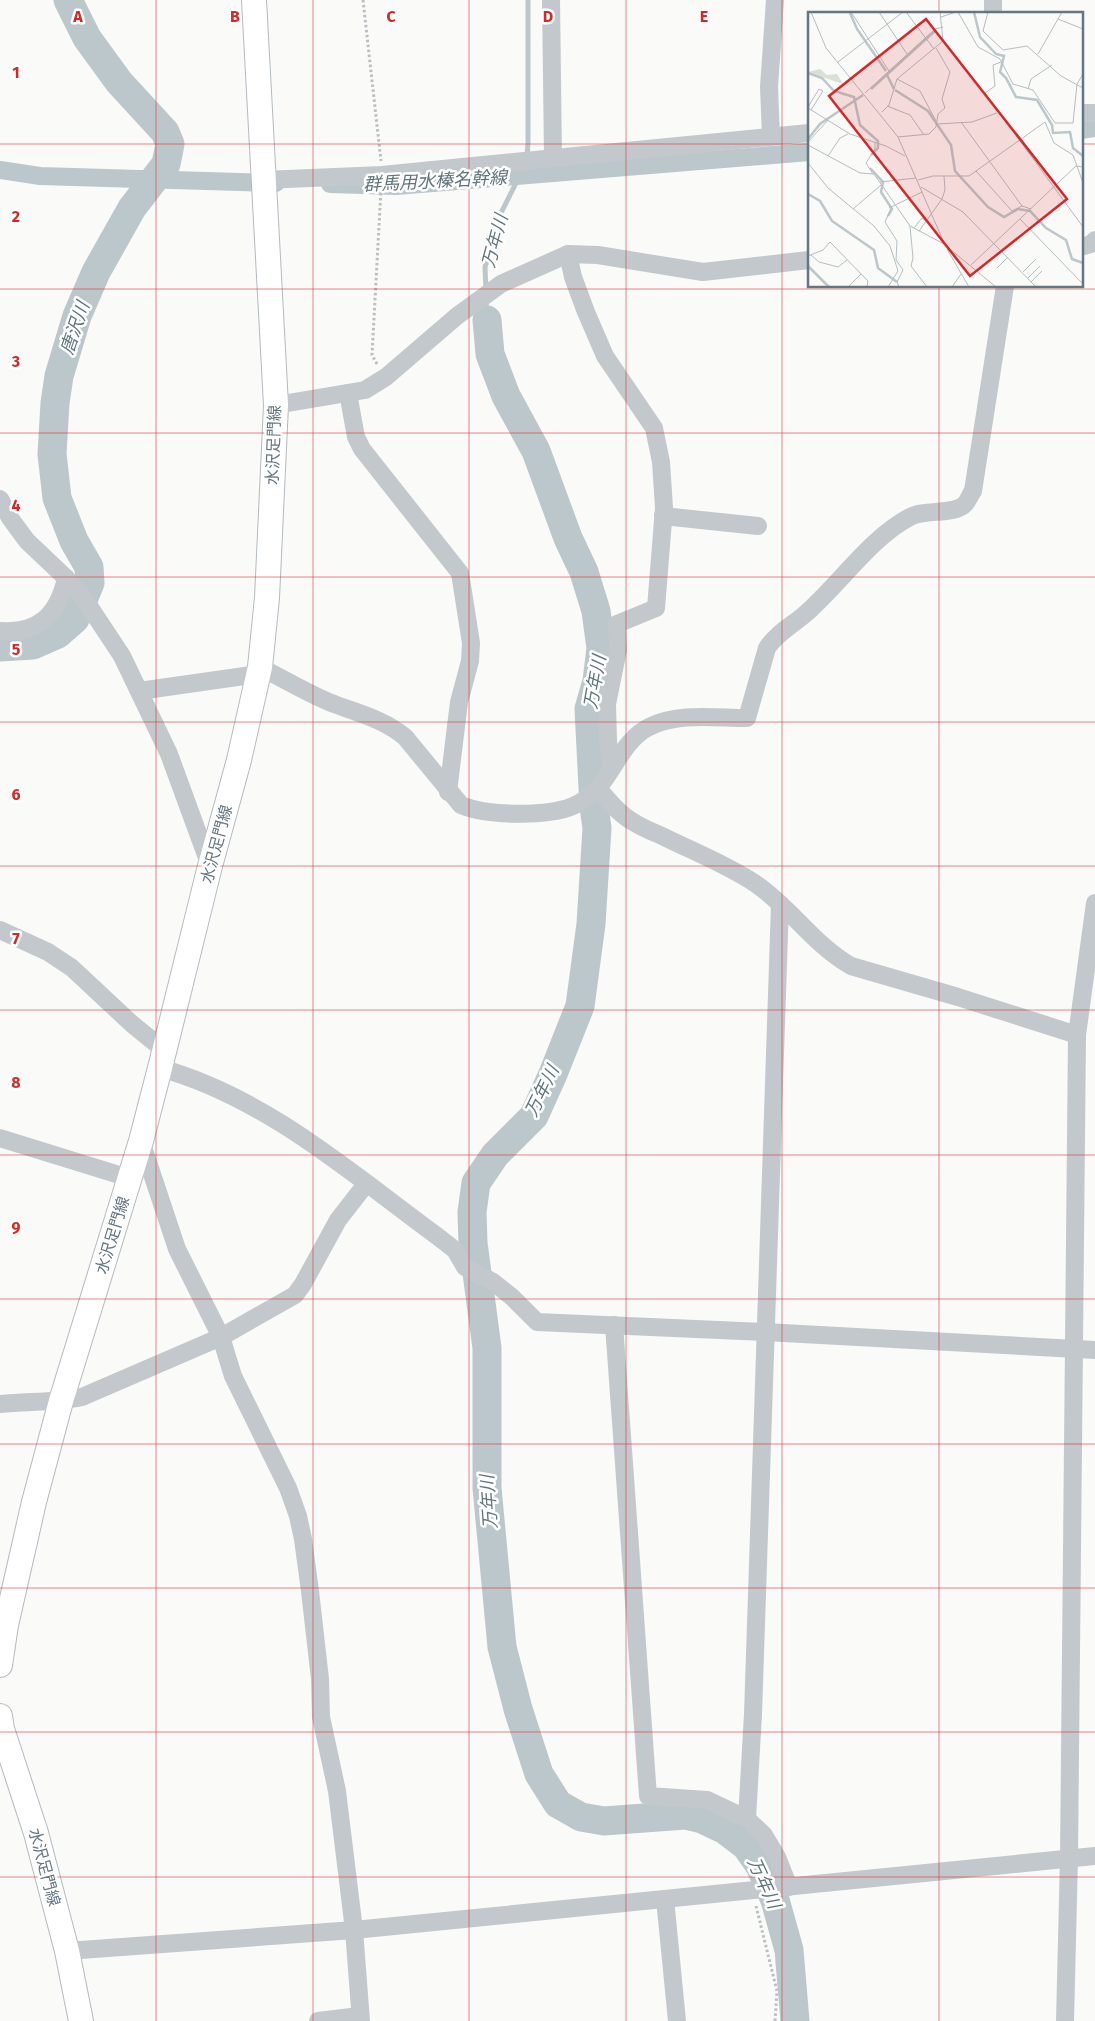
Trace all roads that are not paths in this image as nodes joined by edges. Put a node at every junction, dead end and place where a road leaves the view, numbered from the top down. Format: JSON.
{"nodes":[{"id":1,"x":254,"y":0,"type":"edge"},
{"id":2,"x":551,"y":0,"type":"edge"},
{"id":3,"x":774,"y":0,"type":"edge"},
{"id":4,"x":1095,"y":112,"type":"edge"},
{"id":5,"x":1082,"y":113,"type":"edge"},
{"id":6,"x":808,"y":133,"type":"edge"},
{"id":7,"x":771,"y":136,"type":"junction"},
{"id":8,"x":545,"y":159,"type":"junction"},
{"id":9,"x":263,"y":180,"type":"junction"},
{"id":10,"x":1095,"y":240,"type":"edge"},
{"id":11,"x":1082,"y":247,"type":"edge"},
{"id":12,"x":568,"y":254,"type":"junction"},
{"id":13,"x":808,"y":260,"type":"edge"},
{"id":14,"x":1005,"y":288,"type":"edge"},
{"id":15,"x":348,"y":393,"type":"junction"},
{"id":16,"x":276,"y":405,"type":"junction"},
{"id":17,"x":0,"y":499,"type":"edge"},
{"id":18,"x":663,"y":516,"type":"junction"},
{"id":19,"x":758,"y":526,"type":"dead end"},
{"id":20,"x":69,"y":580,"type":"junction"},
{"id":21,"x":0,"y":632,"type":"edge"},
{"id":22,"x":259,"y":670,"type":"junction"},
{"id":23,"x":139,"y":691,"type":"junction"},
{"id":24,"x":611,"y":768,"type":"junction"},
{"id":25,"x":598,"y":788,"type":"junction"},
{"id":26,"x":448,"y":792,"type":"junction"},
{"id":27,"x":210,"y":866,"type":"junction"},
{"id":28,"x":1095,"y":902,"type":"edge"},
{"id":29,"x":780,"y":904,"type":"junction"},
{"id":30,"x":0,"y":930,"type":"edge"},
{"id":31,"x":1077,"y":1035,"type":"junction"},
{"id":32,"x":162,"y":1059,"type":"junction"},
{"id":33,"x":0,"y":1138,"type":"edge"},
{"id":34,"x":141,"y":1141,"type":"junction"},
{"id":35,"x":129,"y":1178,"type":"junction"},
{"id":36,"x":366,"y":1184,"type":"junction"},
{"id":37,"x":614,"y":1325,"type":"junction"},
{"id":38,"x":765,"y":1332,"type":"junction"},
{"id":39,"x":221,"y":1337,"type":"junction"},
{"id":40,"x":1075,"y":1349,"type":"junction"},
{"id":41,"x":1095,"y":1350,"type":"edge"},
{"id":42,"x":61,"y":1401,"type":"junction"},
{"id":43,"x":0,"y":1404,"type":"edge"},
{"id":44,"x":0,"y":1665,"type":"edge"},
{"id":45,"x":0,"y":1716,"type":"edge"},
{"id":46,"x":747,"y":1820,"type":"junction"},
{"id":47,"x":1095,"y":1856,"type":"edge"},
{"id":48,"x":1069,"y":1858,"type":"junction"},
{"id":49,"x":789,"y":1887,"type":"junction"},
{"id":50,"x":665,"y":1900,"type":"junction"},
{"id":51,"x":354,"y":1930,"type":"junction"},
{"id":52,"x":67,"y":1951,"type":"junction"},
{"id":53,"x":361,"y":2018,"type":"edge"},
{"id":54,"x":81,"y":2021,"type":"edge"},
{"id":55,"x":318,"y":2021,"type":"edge"},
{"id":56,"x":677,"y":2021,"type":"edge"},
{"id":57,"x":1065,"y":2021,"type":"edge"}],
"edges":[{"from":1,"to":9,"type":"main road","name":"水沢足門線"},
{"from":2,"to":8,"type":"street"},
{"from":3,"to":7,"type":"street"},
{"from":4,"to":5,"type":"street"},
{"from":6,"to":7,"type":"street"},
{"from":7,"to":8,"type":"street"},
{"from":8,"to":9,"type":"street"},
{"from":9,"to":16,"type":"main road","name":"水沢足門線"},
{"from":10,"to":11,"type":"street"},
{"from":12,"to":13,"type":"street"},
{"from":12,"to":15,"type":"street"},
{"from":12,"to":18,"type":"street"},
{"from":14,"to":24,"type":"street"},
{"from":15,"to":16,"type":"street"},
{"from":15,"to":26,"type":"street"},
{"from":16,"to":22,"type":"main road","name":"水沢足門線"},
{"from":17,"to":20,"type":"street"},
{"from":18,"to":19,"type":"street"},
{"from":18,"to":24,"type":"street"},
{"from":20,"to":21,"type":"street"},
{"from":20,"to":23,"type":"street"},
{"from":22,"to":23,"type":"street"},
{"from":22,"to":26,"type":"street"},
{"from":22,"to":27,"type":"main road","name":"水沢足門線"},
{"from":23,"to":27,"type":"street"},
{"from":24,"to":25,"type":"street"},
{"from":25,"to":26,"type":"street"},
{"from":25,"to":29,"type":"street"},
{"from":27,"to":32,"type":"main road","name":"水沢足門線"},
{"from":28,"to":31,"type":"street"},
{"from":29,"to":31,"type":"street"},
{"from":29,"to":38,"type":"street"},
{"from":30,"to":32,"type":"street"},
{"from":31,"to":40,"type":"street"},
{"from":32,"to":34,"type":"main road","name":"水沢足門線"},
{"from":32,"to":36,"type":"street"},
{"from":33,"to":35,"type":"street"},
{"from":34,"to":35,"type":"main road","name":"水沢足門線"},
{"from":34,"to":39,"type":"street"},
{"from":35,"to":42,"type":"main road","name":"水沢足門線"},
{"from":36,"to":37,"type":"street"},
{"from":36,"to":39,"type":"street"},
{"from":37,"to":38,"type":"street"},
{"from":37,"to":46,"type":"street"},
{"from":38,"to":40,"type":"street"},
{"from":38,"to":46,"type":"street"},
{"from":39,"to":42,"type":"street"},
{"from":39,"to":51,"type":"street"},
{"from":40,"to":41,"type":"street"},
{"from":40,"to":48,"type":"street"},
{"from":42,"to":43,"type":"street"},
{"from":42,"to":44,"type":"main road","name":"水沢足門線"},
{"from":45,"to":52,"type":"main road","name":"水沢足門線"},
{"from":46,"to":49,"type":"street"},
{"from":47,"to":48,"type":"street"},
{"from":48,"to":49,"type":"street"},
{"from":48,"to":57,"type":"street"},
{"from":49,"to":50,"type":"street"},
{"from":50,"to":51,"type":"street"},
{"from":50,"to":56,"type":"street"},
{"from":51,"to":52,"type":"street"},
{"from":51,"to":53,"type":"street"},
{"from":52,"to":54,"type":"main road","name":"水沢足門線"},
{"from":53,"to":55,"type":"street"}]}
